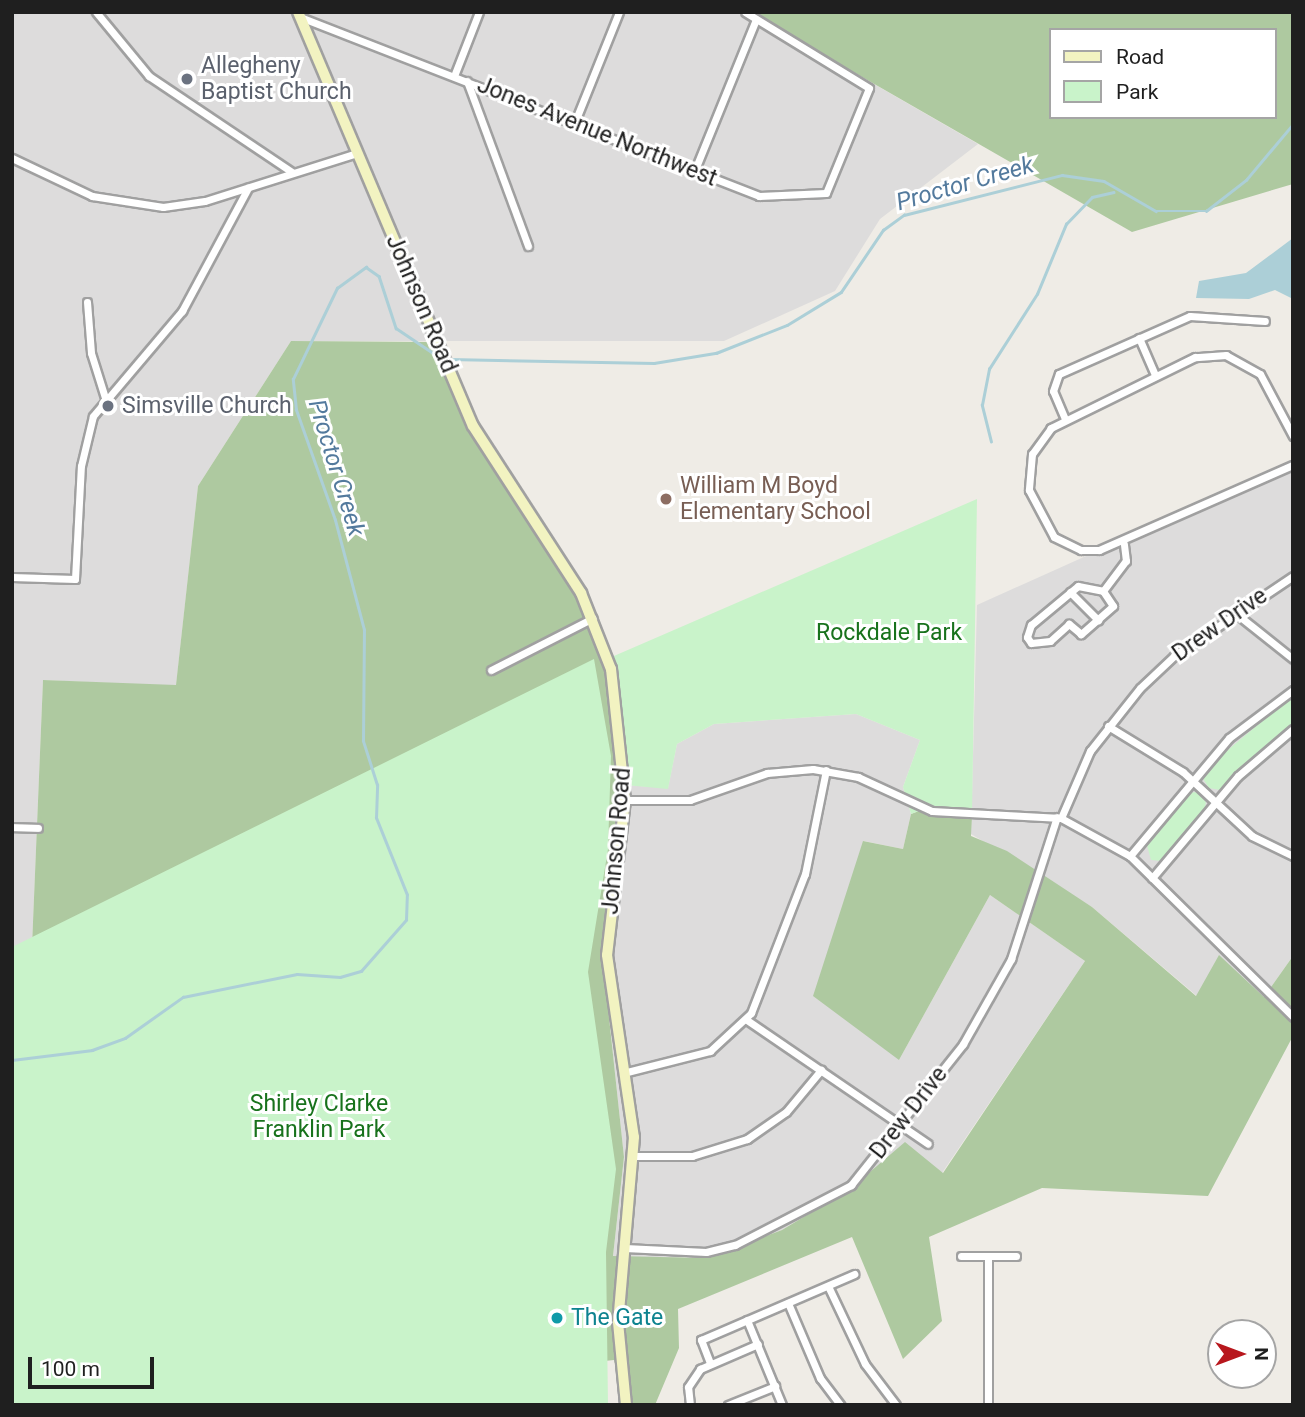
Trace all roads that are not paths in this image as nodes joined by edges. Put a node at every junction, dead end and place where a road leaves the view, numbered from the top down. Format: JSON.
{"nodes":[{"id":1,"x":96,"y":12,"type":"edge"},
{"id":2,"x":479,"y":12,"type":"edge"},
{"id":3,"x":619,"y":12,"type":"edge"},
{"id":4,"x":746,"y":12,"type":"edge"},
{"id":5,"x":299,"y":15,"type":"edge"},
{"id":6,"x":756,"y":19,"type":"junction"},
{"id":7,"x":454,"y":76,"type":"junction"},
{"id":8,"x":467,"y":81,"type":"junction"},
{"id":9,"x":574,"y":124,"type":"junction"},
{"id":10,"x":356,"y":153,"type":"junction"},
{"id":11,"x":12,"y":159,"type":"edge"},
{"id":12,"x":292,"y":172,"type":"junction"},
{"id":13,"x":694,"y":172,"type":"junction"},
{"id":14,"x":248,"y":188,"type":"junction"},
{"id":15,"x":528,"y":246,"type":"dead end"},
{"id":16,"x":87,"y":302,"type":"dead end"},
{"id":17,"x":1265,"y":321,"type":"dead end"},
{"id":18,"x":1139,"y":338,"type":"junction"},
{"id":19,"x":1155,"y":375,"type":"junction"},
{"id":20,"x":106,"y":401,"type":"junction"},
{"id":21,"x":1065,"y":419,"type":"junction"},
{"id":22,"x":1293,"y":436,"type":"edge"},
{"id":23,"x":1293,"y":465,"type":"edge"},
{"id":24,"x":1124,"y":544,"type":"junction"},
{"id":25,"x":1293,"y":576,"type":"edge"},
{"id":26,"x":12,"y":577,"type":"edge"},
{"id":27,"x":1103,"y":591,"type":"junction"},
{"id":28,"x":1070,"y":592,"type":"junction"},
{"id":29,"x":1234,"y":612,"type":"junction"},
{"id":30,"x":593,"y":618,"type":"junction"},
{"id":31,"x":1098,"y":620,"type":"junction"},
{"id":32,"x":1293,"y":659,"type":"edge"},
{"id":33,"x":491,"y":670,"type":"dead end"},
{"id":34,"x":1293,"y":690,"type":"edge"},
{"id":35,"x":1108,"y":726,"type":"junction"},
{"id":36,"x":1293,"y":729,"type":"edge"},
{"id":37,"x":826,"y":770,"type":"junction"},
{"id":38,"x":1191,"y":779,"type":"junction"},
{"id":39,"x":625,"y":800,"type":"junction"},
{"id":40,"x":1217,"y":800,"type":"junction"},
{"id":41,"x":1059,"y":818,"type":"junction"},
{"id":42,"x":12,"y":827,"type":"edge"},
{"id":43,"x":37,"y":828,"type":"dead end"},
{"id":44,"x":1130,"y":856,"type":"junction"},
{"id":45,"x":1293,"y":856,"type":"edge"},
{"id":46,"x":1152,"y":878,"type":"junction"},
{"id":47,"x":1293,"y":1017,"type":"edge"},
{"id":48,"x":747,"y":1020,"type":"junction"},
{"id":49,"x":821,"y":1070,"type":"junction"},
{"id":50,"x":627,"y":1072,"type":"junction"},
{"id":51,"x":902,"y":1124,"type":"junction"},
{"id":52,"x":928,"y":1144,"type":"dead end"},
{"id":53,"x":634,"y":1156,"type":"junction"},
{"id":54,"x":625,"y":1248,"type":"junction"},
{"id":55,"x":961,"y":1256,"type":"dead end"},
{"id":56,"x":989,"y":1256,"type":"junction"},
{"id":57,"x":1017,"y":1256,"type":"dead end"},
{"id":58,"x":854,"y":1274,"type":"dead end"},
{"id":59,"x":828,"y":1286,"type":"junction"},
{"id":60,"x":788,"y":1303,"type":"junction"},
{"id":61,"x":747,"y":1320,"type":"junction"},
{"id":62,"x":758,"y":1344,"type":"junction"},
{"id":63,"x":710,"y":1363,"type":"junction"},
{"id":64,"x":775,"y":1386,"type":"junction"},
{"id":65,"x":891,"y":1403,"type":"edge"},
{"id":66,"x":626,"y":1405,"type":"edge"},
{"id":67,"x":690,"y":1405,"type":"edge"},
{"id":68,"x":728,"y":1405,"type":"edge"},
{"id":69,"x":782,"y":1405,"type":"edge"},
{"id":70,"x":840,"y":1405,"type":"edge"},
{"id":71,"x":988,"y":1405,"type":"edge"}],
"edges":[{"from":1,"to":12,"type":"street"},
{"from":2,"to":7,"type":"street"},
{"from":3,"to":9,"type":"street"},
{"from":4,"to":6,"type":"street"},
{"from":5,"to":7,"type":"street","name":"Jones Avenue Northwest"},
{"from":5,"to":10,"type":"street","name":"Johnson Road"},
{"from":6,"to":13,"type":"street"},
{"from":6,"to":13,"type":"street","name":"Jones Avenue Northwest"},
{"from":7,"to":8,"type":"street","name":"Jones Avenue Northwest"},
{"from":8,"to":9,"type":"street","name":"Jones Avenue Northwest"},
{"from":8,"to":15,"type":"street"},
{"from":9,"to":13,"type":"street","name":"Jones Avenue Northwest"},
{"from":10,"to":12,"type":"street"},
{"from":10,"to":30,"type":"street","name":"Johnson Road"},
{"from":11,"to":14,"type":"street"},
{"from":12,"to":14,"type":"street"},
{"from":14,"to":20,"type":"street"},
{"from":16,"to":20,"type":"street"},
{"from":17,"to":18,"type":"street"},
{"from":18,"to":19,"type":"street"},
{"from":18,"to":21,"type":"street"},
{"from":19,"to":21,"type":"street"},
{"from":19,"to":22,"type":"street"},
{"from":20,"to":26,"type":"street"},
{"from":21,"to":24,"type":"street"},
{"from":23,"to":24,"type":"street"},
{"from":24,"to":27,"type":"street"},
{"from":25,"to":29,"type":"street","name":"Drew Drive"},
{"from":27,"to":28,"type":"street"},
{"from":27,"to":31,"type":"street"},
{"from":28,"to":31,"type":"street"},
{"from":28,"to":31,"type":"street"},
{"from":29,"to":32,"type":"street"},
{"from":29,"to":35,"type":"street","name":"Drew Drive"},
{"from":30,"to":33,"type":"street"},
{"from":30,"to":39,"type":"street","name":"Johnson Road"},
{"from":34,"to":38,"type":"street"},
{"from":35,"to":38,"type":"street"},
{"from":35,"to":41,"type":"street","name":"Drew Drive"},
{"from":36,"to":40,"type":"street"},
{"from":37,"to":39,"type":"street"},
{"from":37,"to":41,"type":"street"},
{"from":37,"to":48,"type":"street"},
{"from":38,"to":40,"type":"street"},
{"from":38,"to":44,"type":"street"},
{"from":39,"to":50,"type":"street","name":"Johnson Road"},
{"from":40,"to":45,"type":"street"},
{"from":40,"to":46,"type":"street"},
{"from":41,"to":44,"type":"street"},
{"from":41,"to":51,"type":"street","name":"Drew Drive"},
{"from":42,"to":43,"type":"street"},
{"from":44,"to":46,"type":"street"},
{"from":46,"to":47,"type":"street"},
{"from":48,"to":49,"type":"street"},
{"from":48,"to":50,"type":"street"},
{"from":49,"to":51,"type":"street"},
{"from":49,"to":53,"type":"street"},
{"from":50,"to":53,"type":"street","name":"Johnson Road"},
{"from":51,"to":52,"type":"street"},
{"from":51,"to":54,"type":"street","name":"Drew Drive"},
{"from":53,"to":54,"type":"street","name":"Johnson Road"},
{"from":54,"to":66,"type":"street","name":"Johnson Road"},
{"from":55,"to":56,"type":"street"},
{"from":56,"to":57,"type":"street"},
{"from":56,"to":71,"type":"street"},
{"from":58,"to":59,"type":"street"},
{"from":59,"to":60,"type":"street"},
{"from":59,"to":65,"type":"street"},
{"from":60,"to":61,"type":"street"},
{"from":60,"to":70,"type":"street"},
{"from":61,"to":62,"type":"street"},
{"from":61,"to":63,"type":"street"},
{"from":62,"to":63,"type":"street"},
{"from":62,"to":64,"type":"street"},
{"from":63,"to":67,"type":"street"},
{"from":64,"to":68,"type":"street"},
{"from":64,"to":69,"type":"street"}]}
